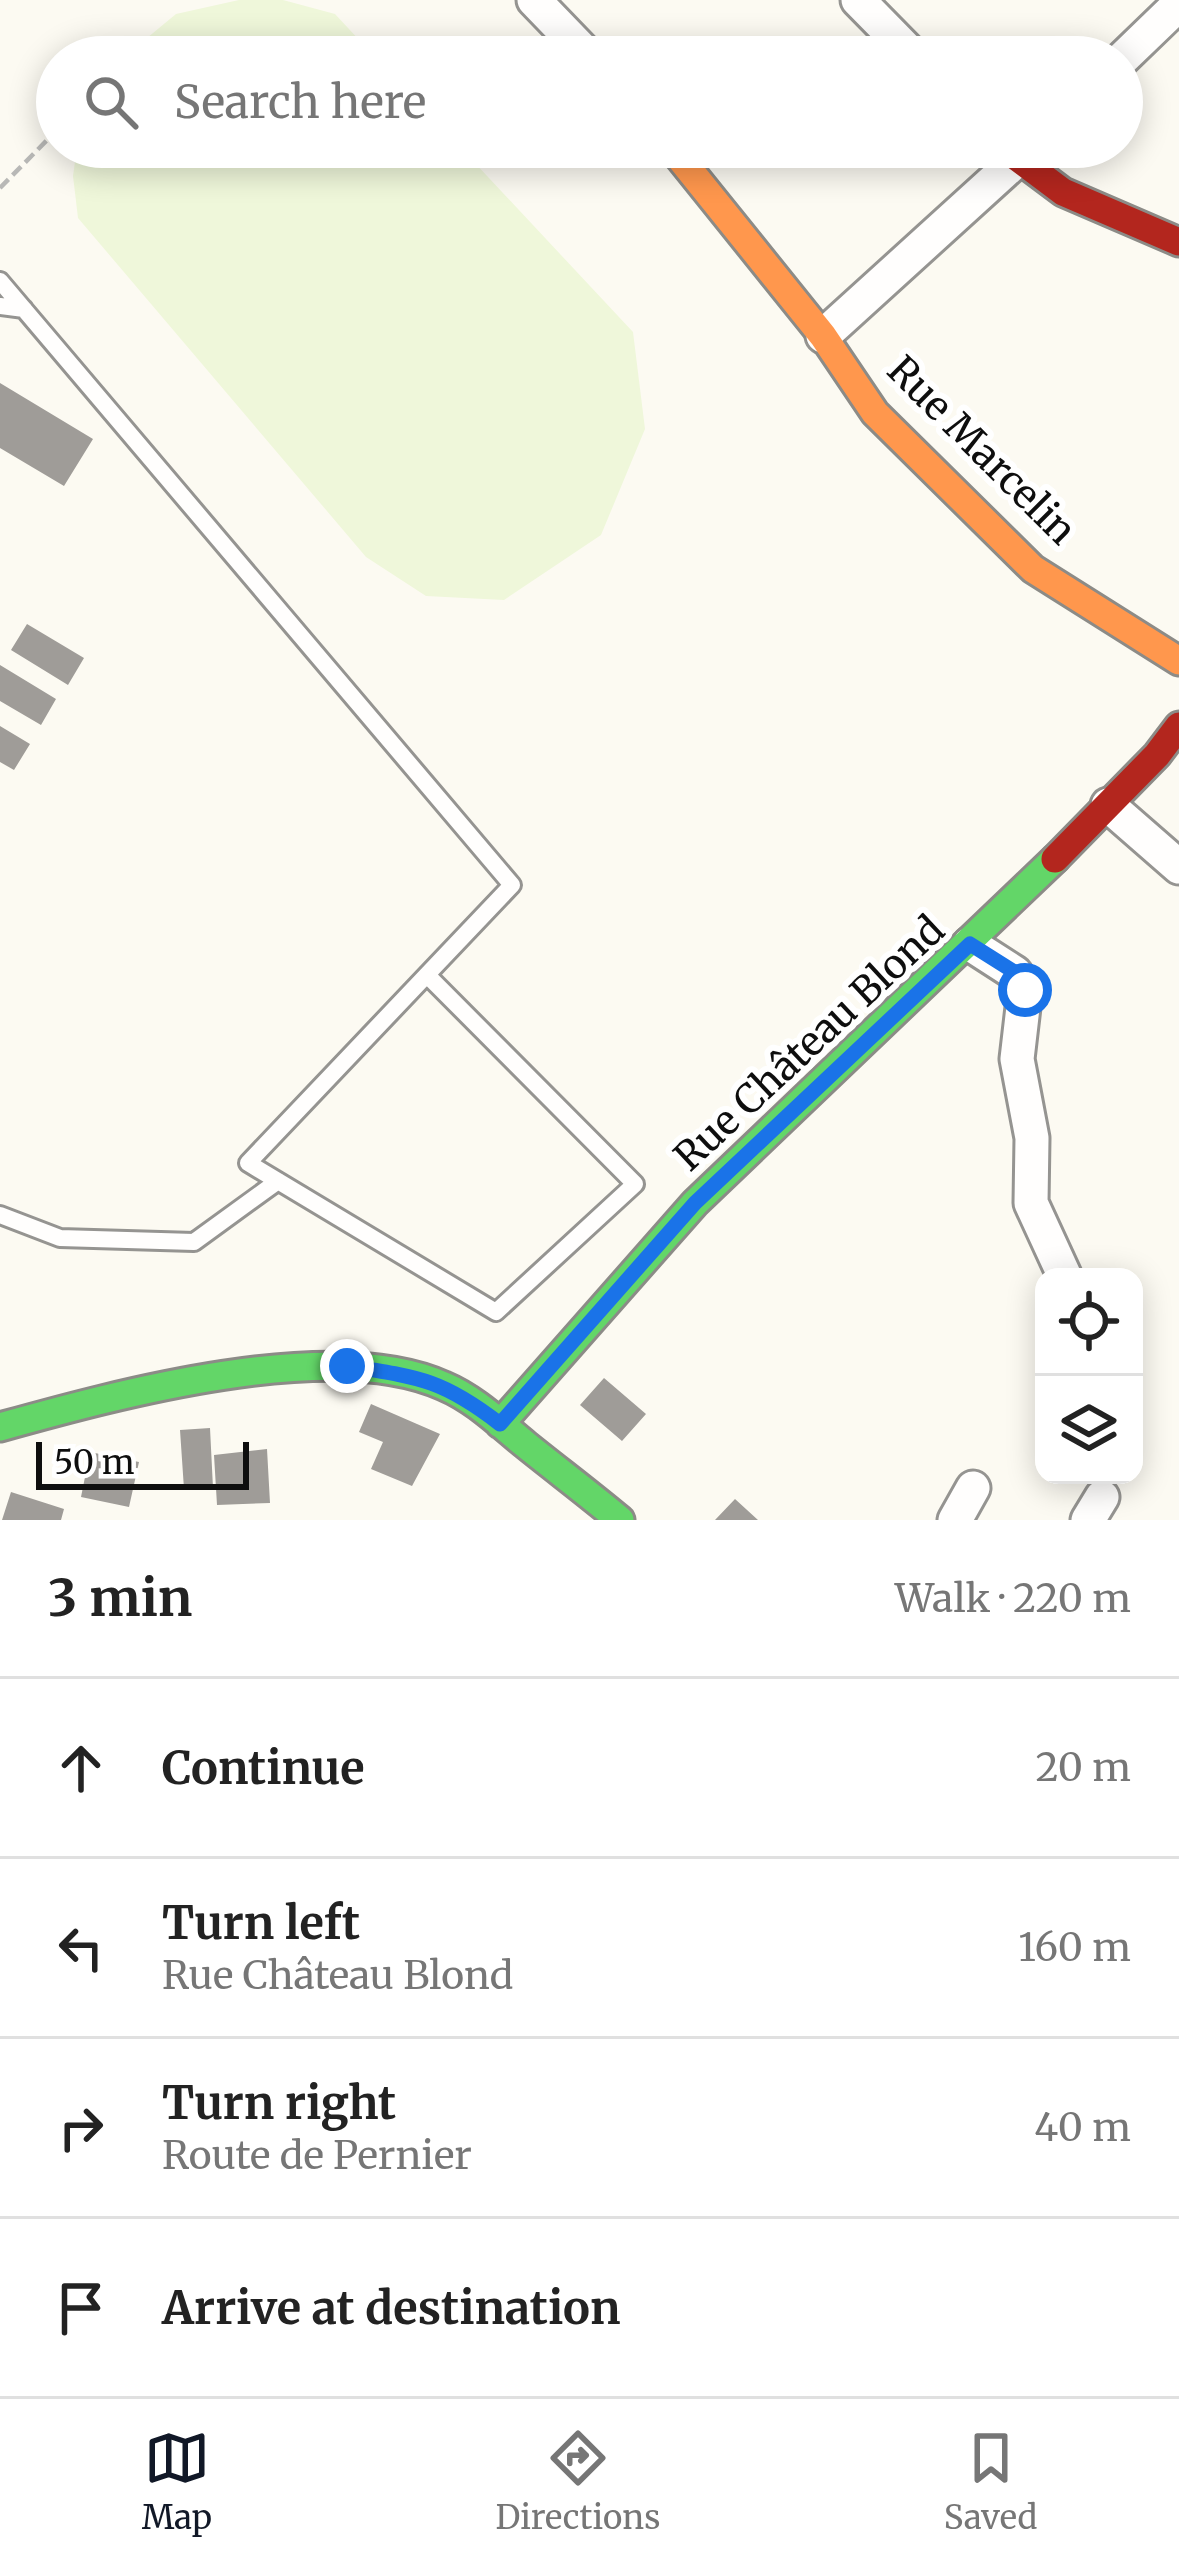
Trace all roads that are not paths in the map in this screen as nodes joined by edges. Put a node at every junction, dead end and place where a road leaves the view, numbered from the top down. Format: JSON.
{"nodes":[{"id":1,"x":534,"y":0,"type":"edge"},
{"id":2,"x":858,"y":0,"type":"edge"},
{"id":3,"x":1179,"y":4,"type":"edge"},
{"id":4,"x":569,"y":36,"type":"edge"},
{"id":5,"x":893,"y":36,"type":"edge"},
{"id":6,"x":1143,"y":39,"type":"edge"},
{"id":7,"x":688,"y":168,"type":"edge"},
{"id":8,"x":1000,"y":168,"type":"edge"},
{"id":9,"x":1039,"y":168,"type":"edge"},
{"id":10,"x":1179,"y":242,"type":"edge"},
{"id":11,"x":0,"y":281,"type":"edge"},
{"id":12,"x":0,"y":305,"type":"edge"},
{"id":13,"x":24,"y":309,"type":"junction"},
{"id":14,"x":824,"y":336,"type":"junction"},
{"id":15,"x":1179,"y":661,"type":"edge"},
{"id":16,"x":1179,"y":726,"type":"edge"},
{"id":17,"x":1108,"y":805,"type":"junction"},
{"id":18,"x":1179,"y":867,"type":"edge"},
{"id":19,"x":970,"y":944,"type":"junction"},
{"id":20,"x":427,"y":974,"type":"junction"},
{"id":21,"x":278,"y":1181,"type":"junction"},
{"id":22,"x":0,"y":1215,"type":"edge"},
{"id":23,"x":1061,"y":1268,"type":"edge"},
{"id":24,"x":500,"y":1424,"type":"junction"},
{"id":25,"x":0,"y":1427,"type":"edge"},
{"id":26,"x":974,"y":1488,"type":"dead end"},
{"id":27,"x":620,"y":1520,"type":"edge"},
{"id":28,"x":955,"y":1520,"type":"edge"}],
"edges":[{"from":1,"to":4,"type":"street"},
{"from":2,"to":5,"type":"street"},
{"from":3,"to":6,"type":"street"},
{"from":7,"to":14,"type":"street","name":"Rue Marcelin"},
{"from":8,"to":14,"type":"street"},
{"from":9,"to":10,"type":"street"},
{"from":11,"to":13,"type":"lane"},
{"from":12,"to":13,"type":"lane"},
{"from":13,"to":20,"type":"lane"},
{"from":14,"to":15,"type":"street","name":"Rue Marcelin"},
{"from":16,"to":17,"type":"street","name":"Rue Château Blond"},
{"from":17,"to":18,"type":"street"},
{"from":17,"to":19,"type":"street","name":"Rue Château Blond"},
{"from":19,"to":23,"type":"street"},
{"from":19,"to":24,"type":"street","name":"Rue Château Blond"},
{"from":20,"to":21,"type":"lane"},
{"from":20,"to":21,"type":"lane"},
{"from":21,"to":22,"type":"lane"},
{"from":24,"to":25,"type":"street"},
{"from":24,"to":27,"type":"street"},
{"from":26,"to":28,"type":"street"}]}
